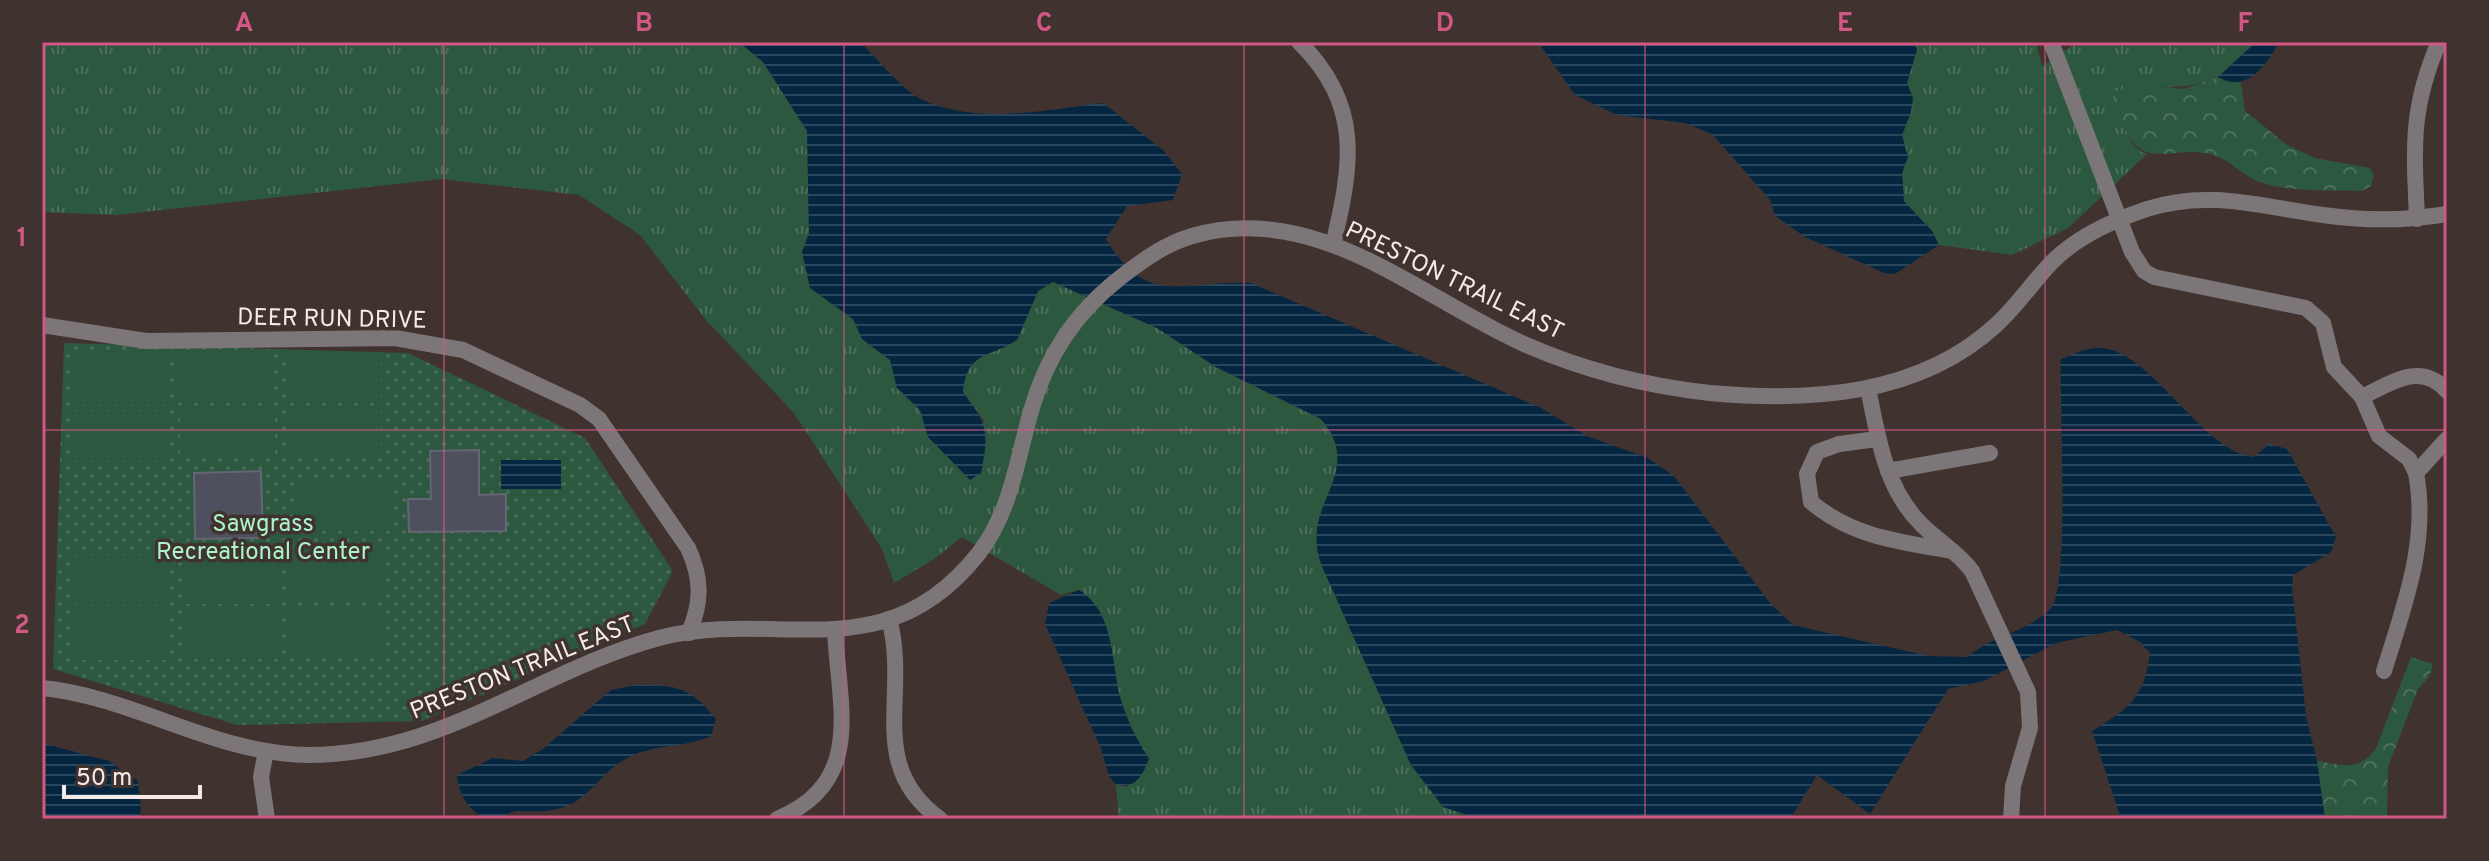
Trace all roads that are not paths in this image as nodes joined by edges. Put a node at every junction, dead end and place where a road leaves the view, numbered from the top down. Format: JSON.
{"nodes":[{"id":1,"x":1299,"y":42,"type":"edge"},
{"id":2,"x":2051,"y":42,"type":"edge"},
{"id":3,"x":2439,"y":42,"type":"edge"},
{"id":4,"x":2447,"y":214,"type":"edge"},
{"id":5,"x":2417,"y":219,"type":"junction"},
{"id":6,"x":2119,"y":221,"type":"junction"},
{"id":7,"x":1333,"y":245,"type":"junction"},
{"id":8,"x":42,"y":325,"type":"edge"},
{"id":9,"x":1868,"y":388,"type":"junction"},
{"id":10,"x":2447,"y":391,"type":"edge"},
{"id":11,"x":2362,"y":397,"type":"junction"},
{"id":12,"x":1877,"y":439,"type":"junction"},
{"id":13,"x":2447,"y":439,"type":"edge"},
{"id":14,"x":1990,"y":453,"type":"dead end"},
{"id":15,"x":1888,"y":471,"type":"junction"},
{"id":16,"x":2416,"y":473,"type":"junction"},
{"id":17,"x":1956,"y":552,"type":"junction"},
{"id":18,"x":889,"y":619,"type":"junction"},
{"id":19,"x":835,"y":631,"type":"junction"},
{"id":20,"x":689,"y":633,"type":"junction"},
{"id":21,"x":2384,"y":671,"type":"dead end"},
{"id":22,"x":42,"y":688,"type":"edge"},
{"id":23,"x":266,"y":751,"type":"junction"},
{"id":24,"x":267,"y":819,"type":"edge"},
{"id":25,"x":777,"y":819,"type":"edge"},
{"id":26,"x":940,"y":819,"type":"edge"},
{"id":27,"x":2011,"y":819,"type":"edge"}],
"edges":[{"from":1,"to":7,"type":"street"},
{"from":2,"to":6,"type":"street"},
{"from":3,"to":5,"type":"street"},
{"from":4,"to":5,"type":"street","name":"PRESTON TRAIL EAST"},
{"from":5,"to":6,"type":"street","name":"PRESTON TRAIL EAST"},
{"from":6,"to":9,"type":"street","name":"PRESTON TRAIL EAST"},
{"from":6,"to":11,"type":"street"},
{"from":7,"to":9,"type":"street","name":"PRESTON TRAIL EAST"},
{"from":7,"to":18,"type":"street","name":"PRESTON TRAIL EAST"},
{"from":8,"to":20,"type":"street","name":"DEER RUN DRIVE"},
{"from":9,"to":12,"type":"street"},
{"from":10,"to":11,"type":"street"},
{"from":11,"to":16,"type":"street"},
{"from":12,"to":15,"type":"street"},
{"from":12,"to":17,"type":"street"},
{"from":13,"to":16,"type":"street"},
{"from":14,"to":15,"type":"street"},
{"from":15,"to":17,"type":"street"},
{"from":16,"to":21,"type":"street"},
{"from":17,"to":27,"type":"street"},
{"from":18,"to":19,"type":"street","name":"PRESTON TRAIL EAST"},
{"from":18,"to":26,"type":"street"},
{"from":19,"to":20,"type":"street","name":"PRESTON TRAIL EAST"},
{"from":19,"to":25,"type":"street"},
{"from":20,"to":23,"type":"street","name":"PRESTON TRAIL EAST"},
{"from":22,"to":23,"type":"street","name":"PRESTON TRAIL EAST"},
{"from":23,"to":24,"type":"street"}]}
